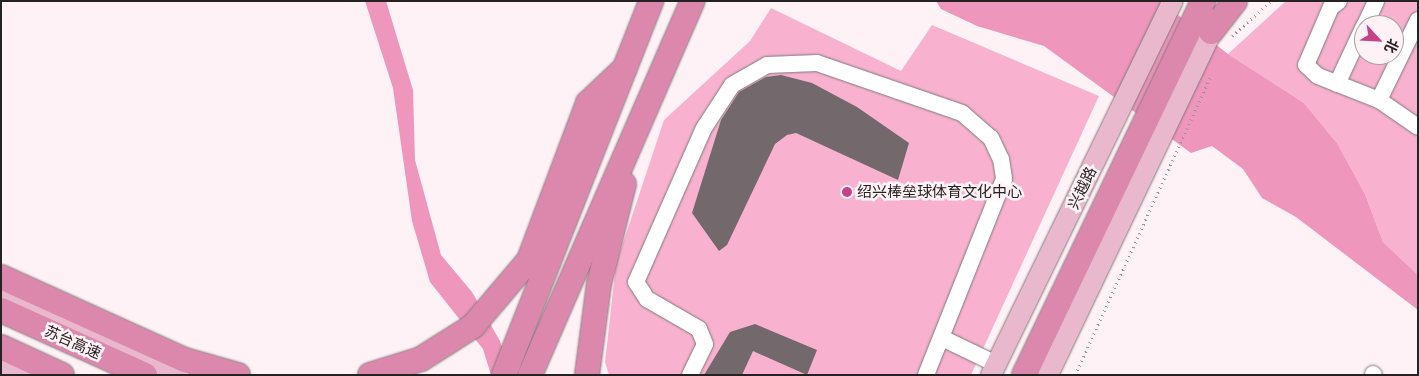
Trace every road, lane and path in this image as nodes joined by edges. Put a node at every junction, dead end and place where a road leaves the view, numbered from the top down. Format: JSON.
{"nodes":[{"id":1,"x":651,"y":1,"type":"edge"},
{"id":2,"x":693,"y":1,"type":"edge"},
{"id":3,"x":1203,"y":1,"type":"edge"},
{"id":4,"x":1225,"y":1,"type":"edge"},
{"id":5,"x":1235,"y":1,"type":"edge"},
{"id":6,"x":1271,"y":1,"type":"edge"},
{"id":7,"x":1338,"y":1,"type":"edge"},
{"id":8,"x":1376,"y":1,"type":"edge"},
{"id":9,"x":1177,"y":2,"type":"edge"},
{"id":10,"x":1369,"y":15,"type":"edge"},
{"id":11,"x":1418,"y":20,"type":"edge"},
{"id":12,"x":1218,"y":38,"type":"junction"},
{"id":13,"x":1354,"y":47,"type":"edge"},
{"id":14,"x":625,"y":68,"type":"junction"},
{"id":15,"x":1213,"y":71,"type":"dead end"},
{"id":16,"x":1337,"y":84,"type":"junction"},
{"id":17,"x":1379,"y":100,"type":"junction"},
{"id":18,"x":643,"y":112,"type":"junction"},
{"id":19,"x":1418,"y":127,"type":"edge"},
{"id":20,"x":1,"y":277,"type":"edge"},
{"id":21,"x":1,"y":294,"type":"edge"},
{"id":22,"x":1,"y":310,"type":"edge"},
{"id":23,"x":942,"y":338,"type":"junction"},
{"id":24,"x":1,"y":348,"type":"edge"},
{"id":25,"x":1,"y":362,"type":"edge"},
{"id":26,"x":998,"y":371,"type":"edge"},
{"id":27,"x":28,"y":375,"type":"edge"},
{"id":28,"x":50,"y":375,"type":"edge"},
{"id":29,"x":62,"y":375,"type":"edge"},
{"id":30,"x":145,"y":375,"type":"edge"},
{"id":31,"x":179,"y":375,"type":"edge"},
{"id":32,"x":238,"y":375,"type":"edge"},
{"id":33,"x":370,"y":375,"type":"edge"},
{"id":34,"x":504,"y":375,"type":"edge"},
{"id":35,"x":530,"y":375,"type":"edge"},
{"id":36,"x":587,"y":375,"type":"edge"},
{"id":37,"x":690,"y":375,"type":"edge"},
{"id":38,"x":926,"y":375,"type":"edge"},
{"id":39,"x":1024,"y":375,"type":"edge"},
{"id":40,"x":1048,"y":375,"type":"edge"},
{"id":41,"x":1075,"y":375,"type":"edge"}],
"edges":[{"from":1,"to":14,"type":"highway"},
{"from":2,"to":18,"type":"highway"},
{"from":3,"to":39,"type":"highway"},
{"from":4,"to":12,"type":"main road"},
{"from":5,"to":12,"type":"highway"},
{"from":6,"to":12,"type":"path"},
{"from":7,"to":16,"type":"lane"},
{"from":8,"to":10,"type":"lane"},
{"from":9,"to":26,"type":"highway"},
{"from":9,"to":26,"type":"main road","name":"兴越路"},
{"from":11,"to":17,"type":"lane"},
{"from":12,"to":40,"type":"main road"},
{"from":13,"to":16,"type":"lane"},
{"from":14,"to":33,"type":"highway"},
{"from":14,"to":34,"type":"highway"},
{"from":15,"to":41,"type":"path"},
{"from":16,"to":17,"type":"lane"},
{"from":17,"to":19,"type":"lane"},
{"from":18,"to":35,"type":"highway"},
{"from":18,"to":36,"type":"highway"},
{"from":20,"to":32,"type":"highway"},
{"from":21,"to":31,"type":"main road"},
{"from":22,"to":30,"type":"highway","name":"苏台高速"},
{"from":23,"to":26,"type":"lane"},
{"from":23,"to":37,"type":"lane"},
{"from":23,"to":38,"type":"lane"},
{"from":24,"to":28,"type":"highway"},
{"from":24,"to":29,"type":"highway"},
{"from":25,"to":27,"type":"main road"}]}
